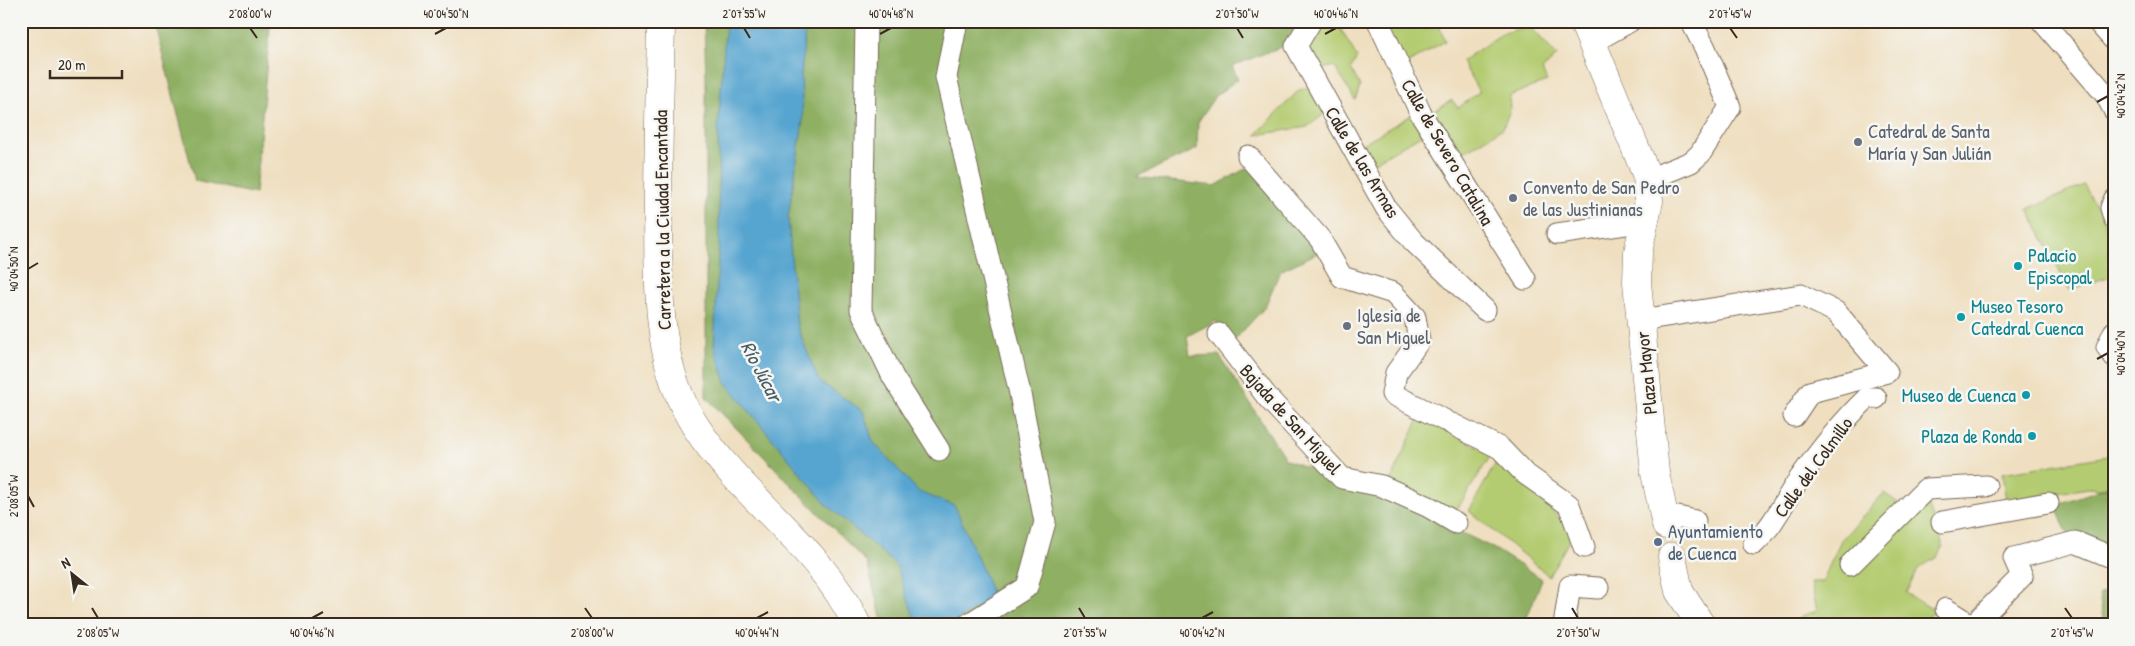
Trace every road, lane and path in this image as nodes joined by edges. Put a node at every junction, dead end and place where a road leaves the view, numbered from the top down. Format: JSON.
{"nodes":[{"id":1,"x":661,"y":21,"type":"edge"},
{"id":2,"x":866,"y":21,"type":"edge"},
{"id":3,"x":957,"y":21,"type":"edge"},
{"id":4,"x":1311,"y":21,"type":"edge"},
{"id":5,"x":1378,"y":21,"type":"edge"},
{"id":6,"x":1630,"y":21,"type":"edge"},
{"id":7,"x":1692,"y":21,"type":"edge"},
{"id":8,"x":2042,"y":21,"type":"edge"},
{"id":9,"x":2097,"y":21,"type":"edge"},
{"id":10,"x":1588,"y":32,"type":"edge"},
{"id":11,"x":2114,"y":40,"type":"edge"},
{"id":12,"x":2114,"y":110,"type":"edge"},
{"id":13,"x":1248,"y":156,"type":"dead end"},
{"id":14,"x":1647,"y":182,"type":"junction"},
{"id":15,"x":2114,"y":200,"type":"edge"},
{"id":16,"x":2114,"y":218,"type":"edge"},
{"id":17,"x":1646,"y":221,"type":"junction"},
{"id":18,"x":1557,"y":234,"type":"dead end"},
{"id":19,"x":1525,"y":279,"type":"dead end"},
{"id":20,"x":1485,"y":310,"type":"dead end"},
{"id":21,"x":1641,"y":320,"type":"junction"},
{"id":22,"x":2114,"y":332,"type":"edge"},
{"id":23,"x":1219,"y":334,"type":"dead end"},
{"id":24,"x":2114,"y":356,"type":"edge"},
{"id":25,"x":1876,"y":398,"type":"dead end"},
{"id":26,"x":1794,"y":416,"type":"dead end"},
{"id":27,"x":940,"y":450,"type":"dead end"},
{"id":28,"x":1986,"y":486,"type":"dead end"},
{"id":29,"x":2048,"y":503,"type":"dead end"},
{"id":30,"x":1665,"y":520,"type":"joint"},
{"id":31,"x":1695,"y":521,"type":"dead end"},
{"id":32,"x":1942,"y":522,"type":"dead end"},
{"id":33,"x":1456,"y":523,"type":"dead end"},
{"id":34,"x":1754,"y":544,"type":"dead end"},
{"id":35,"x":1584,"y":547,"type":"dead end"},
{"id":36,"x":1672,"y":557,"type":"dead end"},
{"id":37,"x":2114,"y":558,"type":"edge"},
{"id":38,"x":1850,"y":565,"type":"dead end"},
{"id":39,"x":1598,"y":588,"type":"dead end"},
{"id":40,"x":1946,"y":609,"type":"dead end"},
{"id":41,"x":857,"y":625,"type":"edge"},
{"id":42,"x":967,"y":625,"type":"edge"},
{"id":43,"x":1564,"y":625,"type":"edge"},
{"id":44,"x":1701,"y":625,"type":"edge"},
{"id":45,"x":1972,"y":625,"type":"edge"}],
"edges":[{"from":1,"to":41,"type":"main road","name":"Carretera a la Ciudad Encantada"},
{"from":2,"to":27,"type":"street"},
{"from":3,"to":42,"type":"street"},
{"from":4,"to":20,"type":"street","name":"Calle de las Armas"},
{"from":5,"to":19,"type":"street","name":"Calle de Severo Catalina"},
{"from":6,"to":10,"type":"street"},
{"from":7,"to":14,"type":"street"},
{"from":8,"to":12,"type":"street"},
{"from":9,"to":11,"type":"street"},
{"from":10,"to":14,"type":"main road"},
{"from":13,"to":35,"type":"street"},
{"from":14,"to":17,"type":"main road","name":"Plaza Mayor"},
{"from":15,"to":16,"type":"street"},
{"from":17,"to":18,"type":"street"},
{"from":17,"to":21,"type":"main road","name":"Plaza Mayor"},
{"from":21,"to":26,"type":"street"},
{"from":21,"to":30,"type":"main road","name":"Plaza Mayor"},
{"from":22,"to":24,"type":"street"},
{"from":23,"to":33,"type":"street","name":"Bajada de San Miguel"},
{"from":25,"to":34,"type":"street","name":"Calle del Colmillo"},
{"from":28,"to":38,"type":"street"},
{"from":29,"to":32,"type":"street"},
{"from":30,"to":31,"type":"street"},
{"from":36,"to":44,"type":"main road"},
{"from":37,"to":45,"type":"street"},
{"from":39,"to":43,"type":"street"},
{"from":40,"to":45,"type":"street"}]}
